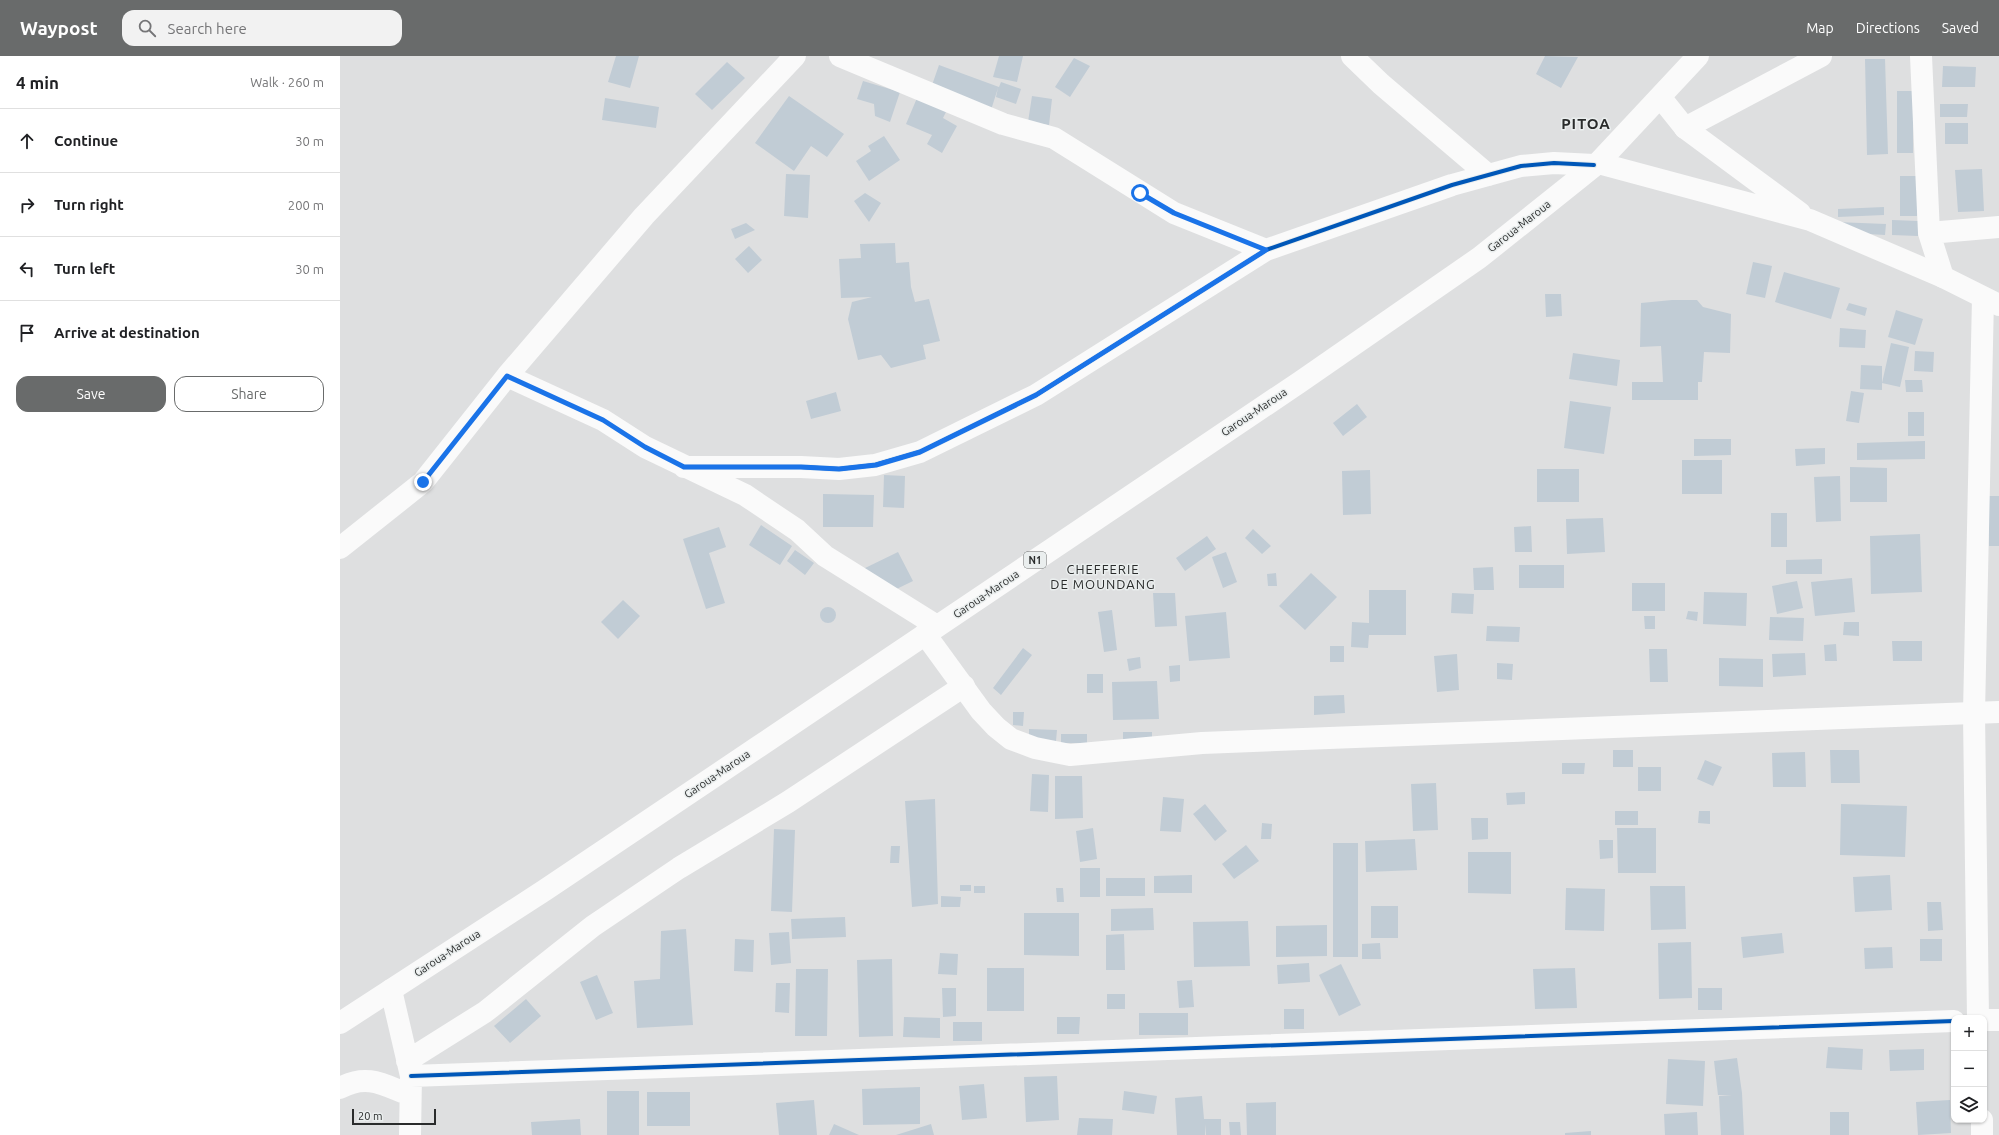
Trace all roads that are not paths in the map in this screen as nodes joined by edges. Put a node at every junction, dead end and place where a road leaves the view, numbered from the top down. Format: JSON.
{"nodes":[{"id":1,"x":795,"y":56,"type":"edge"},
{"id":2,"x":840,"y":56,"type":"edge"},
{"id":3,"x":1352,"y":56,"type":"edge"},
{"id":4,"x":1698,"y":56,"type":"edge"},
{"id":5,"x":1821,"y":56,"type":"edge"},
{"id":6,"x":1921,"y":56,"type":"edge"},
{"id":7,"x":1660,"y":98,"type":"junction"},
{"id":8,"x":1686,"y":128,"type":"junction"},
{"id":9,"x":1596,"y":164,"type":"junction"},
{"id":10,"x":1488,"y":175,"type":"junction"},
{"id":11,"x":1810,"y":220,"type":"junction"},
{"id":12,"x":1999,"y":227,"type":"edge"},
{"id":13,"x":1929,"y":233,"type":"junction"},
{"id":14,"x":1266,"y":250,"type":"junction"},
{"id":15,"x":1943,"y":277,"type":"junction"},
{"id":16,"x":1991,"y":301,"type":"edge"},
{"id":17,"x":507,"y":376,"type":"junction"},
{"id":18,"x":684,"y":467,"type":"junction"},
{"id":19,"x":340,"y":548,"type":"edge"},
{"id":20,"x":931,"y":630,"type":"junction"},
{"id":21,"x":964,"y":686,"type":"junction"},
{"id":22,"x":1999,"y":712,"type":"edge"},
{"id":23,"x":1974,"y":713,"type":"junction"},
{"id":24,"x":391,"y":990,"type":"junction"},
{"id":25,"x":1978,"y":1015,"type":"edge"},
{"id":26,"x":1987,"y":1020,"type":"edge"},
{"id":27,"x":1999,"y":1020,"type":"edge"},
{"id":28,"x":1951,"y":1021,"type":"edge"},
{"id":29,"x":340,"y":1023,"type":"edge"},
{"id":30,"x":409,"y":1077,"type":"junction"},
{"id":31,"x":340,"y":1088,"type":"edge"},
{"id":32,"x":1982,"y":1123,"type":"edge"},
{"id":33,"x":410,"y":1135,"type":"edge"},
{"id":34,"x":1982,"y":1135,"type":"edge"}],
"edges":[{"from":1,"to":17,"type":"main road"},
{"from":2,"to":14,"type":"main road"},
{"from":3,"to":10,"type":"main road"},
{"from":4,"to":7,"type":"main road","name":"Garoua-Maroua","number":"N1"},
{"from":5,"to":8,"type":"main road"},
{"from":6,"to":13,"type":"main road"},
{"from":7,"to":8,"type":"main road"},
{"from":7,"to":9,"type":"main road","name":"Garoua-Maroua","number":"N1"},
{"from":8,"to":11,"type":"main road"},
{"from":9,"to":10,"type":"main road"},
{"from":9,"to":11,"type":"main road"},
{"from":9,"to":20,"type":"main road","name":"Garoua-Maroua","number":"N1"},
{"from":10,"to":14,"type":"main road"},
{"from":11,"to":15,"type":"main road"},
{"from":12,"to":13,"type":"main road"},
{"from":13,"to":15,"type":"main road"},
{"from":14,"to":18,"type":"main road"},
{"from":15,"to":16,"type":"main road"},
{"from":16,"to":23,"type":"main road"},
{"from":17,"to":18,"type":"main road"},
{"from":17,"to":19,"type":"main road"},
{"from":18,"to":20,"type":"main road"},
{"from":20,"to":21,"type":"main road"},
{"from":20,"to":24,"type":"main road","name":"Garoua-Maroua","number":"N1"},
{"from":21,"to":23,"type":"main road"},
{"from":21,"to":30,"type":"main road"},
{"from":22,"to":23,"type":"main road"},
{"from":23,"to":25,"type":"main road"},
{"from":24,"to":29,"type":"main road","name":"Garoua-Maroua","number":"N1"},
{"from":24,"to":30,"type":"main road"},
{"from":26,"to":27,"type":"main road"},
{"from":28,"to":30,"type":"main road"},
{"from":30,"to":31,"type":"main road"},
{"from":30,"to":33,"type":"main road"},
{"from":32,"to":34,"type":"main road"}]}
